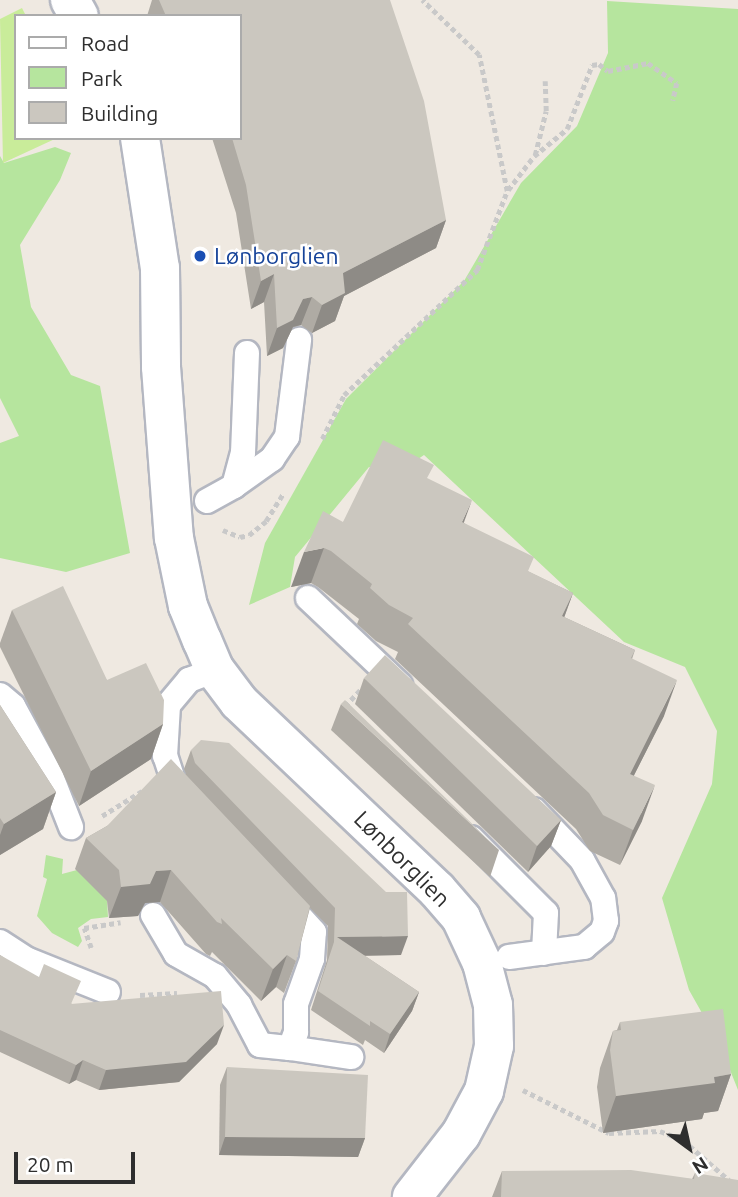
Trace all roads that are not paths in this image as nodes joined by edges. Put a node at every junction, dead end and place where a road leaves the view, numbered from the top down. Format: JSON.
{"nodes":[{"id":1,"x":140,"y":140,"type":"edge"},
{"id":2,"x":299,"y":340,"type":"edge"},
{"id":3,"x":247,"y":353,"type":"dead end"},
{"id":4,"x":234,"y":486,"type":"junction"},
{"id":5,"x":210,"y":513,"type":"road end"},
{"id":6,"x":308,"y":598,"type":"dead end"},
{"id":7,"x":215,"y":670,"type":"junction"},
{"id":8,"x":0,"y":695,"type":"edge"},
{"id":9,"x":419,"y":703,"type":"edge"},
{"id":10,"x":517,"y":794,"type":"edge"},
{"id":11,"x":191,"y":807,"type":"edge"},
{"id":12,"x":450,"y":818,"type":"edge"},
{"id":13,"x":72,"y":828,"type":"road end"},
{"id":14,"x":271,"y":886,"type":"edge"},
{"id":15,"x":153,"y":915,"type":"dead end"},
{"id":16,"x":0,"y":942,"type":"edge"},
{"id":17,"x":544,"y":953,"type":"junction"},
{"id":18,"x":509,"y":957,"type":"dead end"},
{"id":19,"x":108,"y":992,"type":"road end"},
{"id":20,"x":290,"y":1048,"type":"junction"},
{"id":21,"x":351,"y":1057,"type":"dead end"},
{"id":22,"x":412,"y":1197,"type":"edge"}],
"edges":[{"from":1,"to":7,"type":"street","name":"Lønborglien"},
{"from":2,"to":4,"type":"lane"},
{"from":3,"to":4,"type":"lane"},
{"from":4,"to":5,"type":"lane"},
{"from":6,"to":9,"type":"lane"},
{"from":7,"to":11,"type":"lane"},
{"from":7,"to":22,"type":"street","name":"Lønborglien"},
{"from":8,"to":13,"type":"lane"},
{"from":10,"to":17,"type":"lane"},
{"from":12,"to":17,"type":"lane"},
{"from":14,"to":20,"type":"lane"},
{"from":15,"to":20,"type":"lane"},
{"from":16,"to":19,"type":"lane"},
{"from":17,"to":18,"type":"lane"},
{"from":20,"to":21,"type":"lane"}]}
